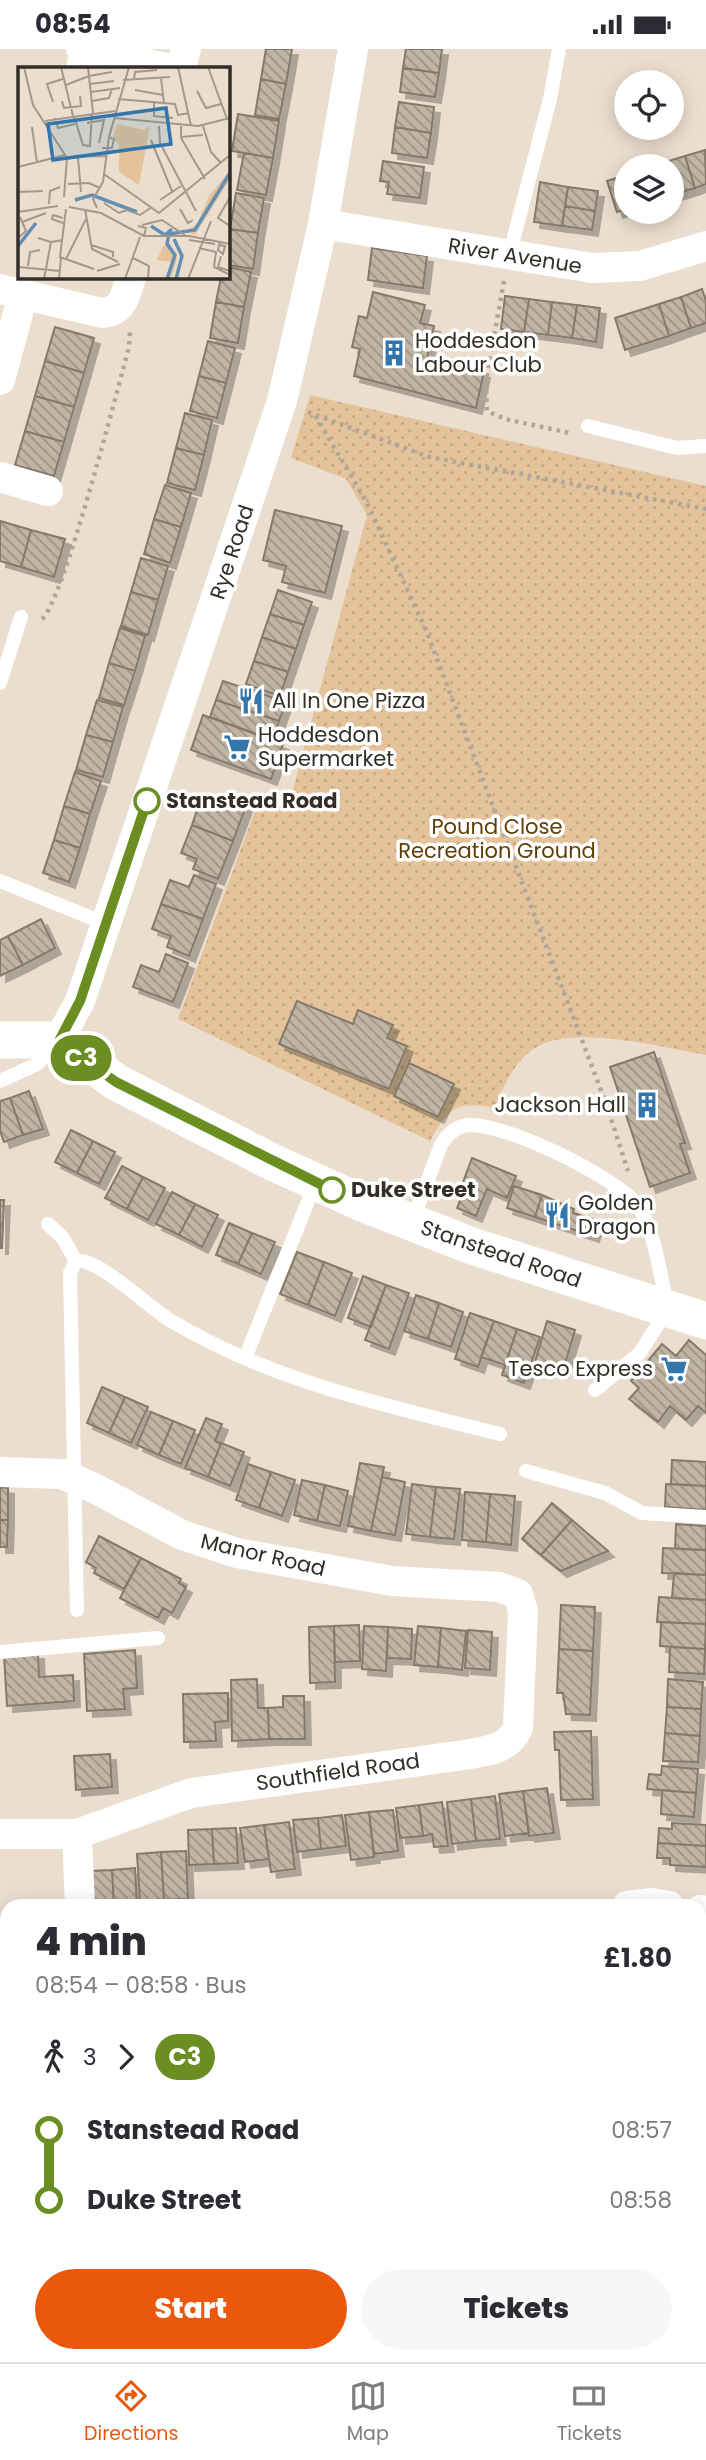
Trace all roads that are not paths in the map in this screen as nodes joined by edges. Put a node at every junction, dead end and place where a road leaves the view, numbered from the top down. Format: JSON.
{"nodes":[{"id":1,"x":79,"y":49,"type":"edge"},
{"id":2,"x":186,"y":49,"type":"edge"},
{"id":3,"x":353,"y":49,"type":"edge"},
{"id":4,"x":559,"y":49,"type":"edge"},
{"id":5,"x":73,"y":67,"type":"edge"},
{"id":6,"x":161,"y":67,"type":"edge"},
{"id":7,"x":181,"y":67,"type":"edge"},
{"id":8,"x":323,"y":224,"type":"junction"},
{"id":9,"x":706,"y":246,"type":"edge"},
{"id":10,"x":509,"y":256,"type":"junction"},
{"id":11,"x":131,"y":278,"type":"edge"},
{"id":12,"x":11,"y":292,"type":"edge"},
{"id":13,"x":0,"y":380,"type":"edge"},
{"id":14,"x":588,"y":426,"type":"road end"},
{"id":15,"x":706,"y":446,"type":"edge"},
{"id":16,"x":0,"y":477,"type":"edge"},
{"id":17,"x":48,"y":491,"type":"dead end"},
{"id":18,"x":21,"y":617,"type":"road end"},
{"id":19,"x":0,"y":683,"type":"edge"},
{"id":20,"x":0,"y":881,"type":"edge"},
{"id":21,"x":104,"y":923,"type":"junction"},
{"id":22,"x":0,"y":1040,"type":"edge"},
{"id":23,"x":59,"y":1041,"type":"junction"},
{"id":24,"x":0,"y":1081,"type":"edge"},
{"id":25,"x":315,"y":1182,"type":"junction"},
{"id":26,"x":48,"y":1224,"type":"dead end"},
{"id":27,"x":411,"y":1224,"type":"junction"},
{"id":28,"x":76,"y":1261,"type":"junction"},
{"id":29,"x":668,"y":1309,"type":"junction"},
{"id":30,"x":706,"y":1321,"type":"edge"},
{"id":31,"x":246,"y":1358,"type":"junction"},
{"id":32,"x":596,"y":1390,"type":"dead end"},
{"id":33,"x":500,"y":1434,"type":"dead end"},
{"id":34,"x":526,"y":1471,"type":"dead end"},
{"id":35,"x":0,"y":1472,"type":"edge"},
{"id":36,"x":74,"y":1479,"type":"junction"},
{"id":37,"x":706,"y":1517,"type":"edge"},
{"id":38,"x":499,"y":1587,"type":"joint"},
{"id":39,"x":77,"y":1611,"type":"dead end"},
{"id":40,"x":158,"y":1639,"type":"dead end"},
{"id":41,"x":0,"y":1652,"type":"edge"},
{"id":42,"x":0,"y":1834,"type":"edge"},
{"id":43,"x":77,"y":1834,"type":"junction"},
{"id":44,"x":80,"y":1899,"type":"edge"}],
"edges":[{"from":1,"to":5,"type":"lane"},
{"from":1,"to":6,"type":"street"},
{"from":2,"to":7,"type":"street"},
{"from":3,"to":8,"type":"street","name":"Rye Road"},
{"from":4,"to":10,"type":"lane"},
{"from":8,"to":10,"type":"street","name":"River Avenue"},
{"from":8,"to":21,"type":"street","name":"Rye Road"},
{"from":9,"to":10,"type":"street","name":"River Avenue"},
{"from":11,"to":12,"type":"street"},
{"from":12,"to":13,"type":"street"},
{"from":14,"to":15,"type":"lane"},
{"from":16,"to":17,"type":"street"},
{"from":18,"to":19,"type":"lane"},
{"from":20,"to":21,"type":"lane"},
{"from":21,"to":23,"type":"street","name":"Rye Road"},
{"from":22,"to":23,"type":"street"},
{"from":23,"to":24,"type":"lane"},
{"from":23,"to":25,"type":"street","name":"Stanstead Road"},
{"from":25,"to":27,"type":"street","name":"Stanstead Road"},
{"from":25,"to":31,"type":"lane"},
{"from":26,"to":28,"type":"lane"},
{"from":27,"to":29,"type":"street","name":"Stanstead Road"},
{"from":27,"to":29,"type":"lane"},
{"from":28,"to":31,"type":"lane"},
{"from":28,"to":36,"type":"lane"},
{"from":29,"to":30,"type":"street","name":"Stanstead Road"},
{"from":29,"to":32,"type":"lane"},
{"from":31,"to":33,"type":"lane"},
{"from":34,"to":37,"type":"lane"},
{"from":35,"to":36,"type":"street","name":"Manor Road"},
{"from":36,"to":38,"type":"street","name":"Manor Road"},
{"from":36,"to":39,"type":"lane"},
{"from":38,"to":43,"type":"street","name":"Southfield Road"},
{"from":40,"to":41,"type":"lane"},
{"from":42,"to":43,"type":"street","name":"Southfield Road"},
{"from":43,"to":44,"type":"street"}]}
